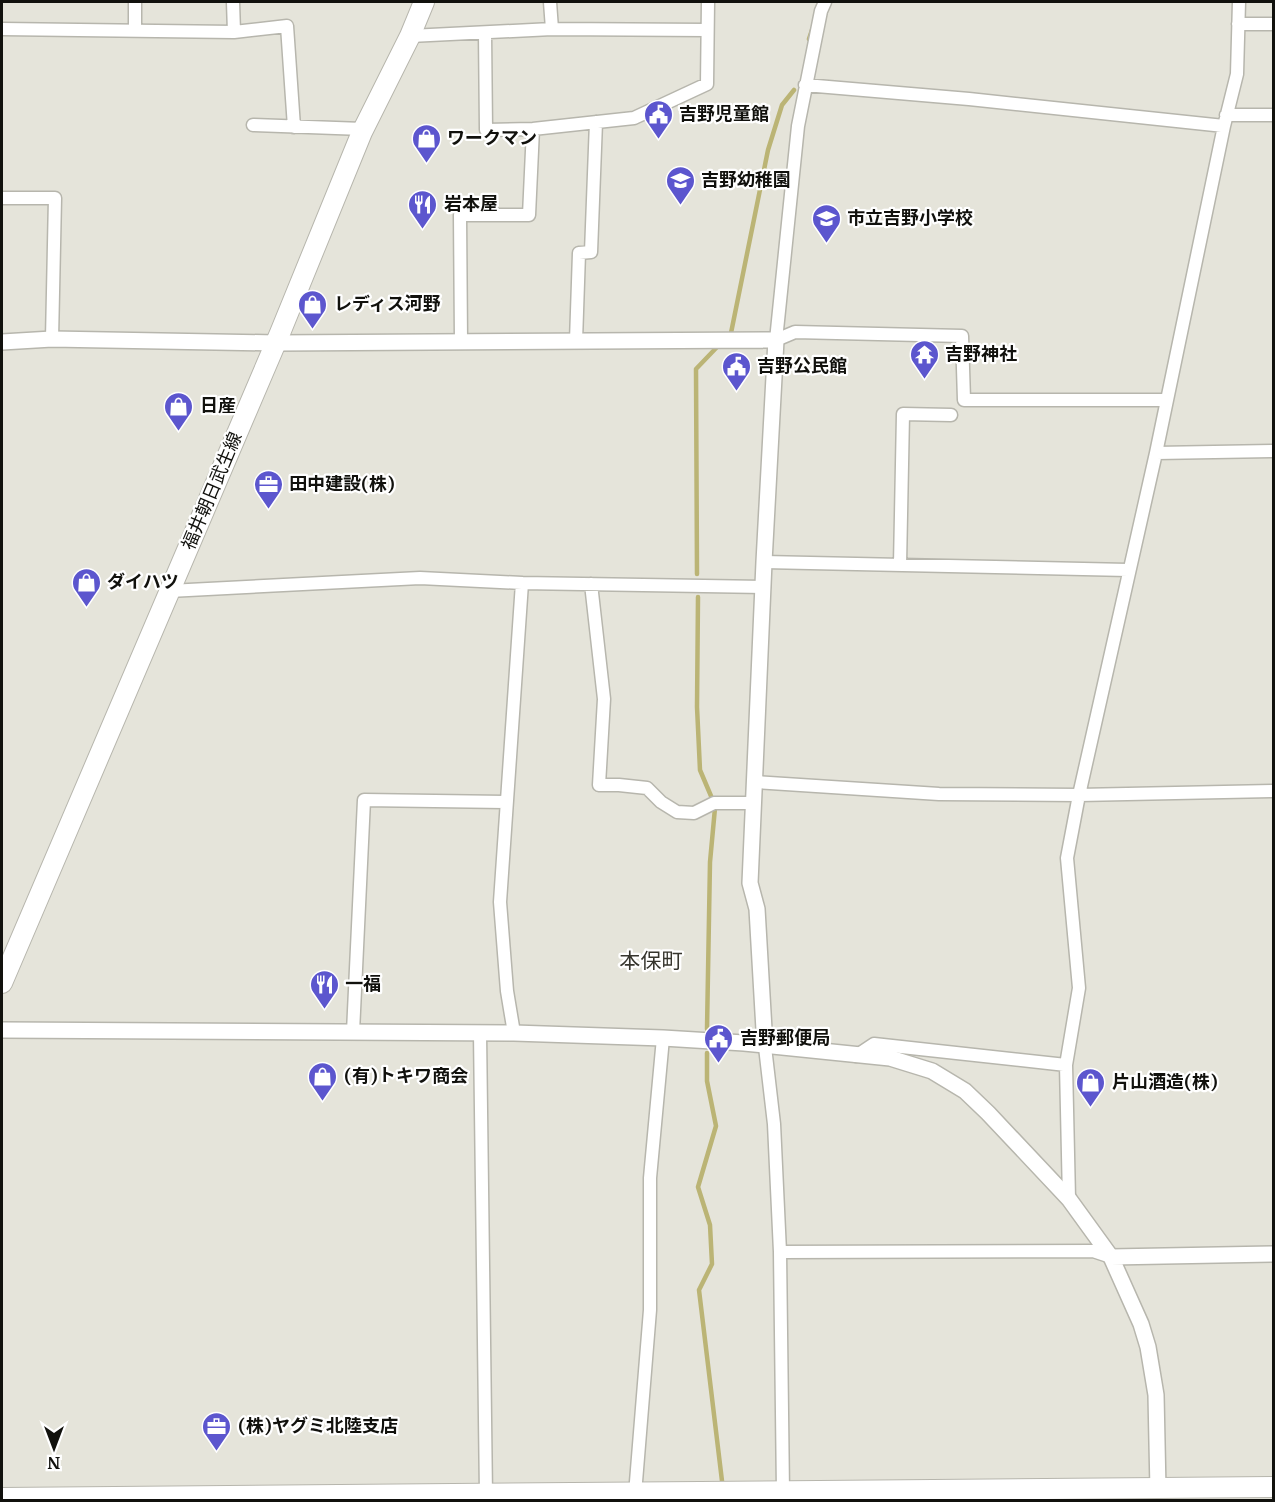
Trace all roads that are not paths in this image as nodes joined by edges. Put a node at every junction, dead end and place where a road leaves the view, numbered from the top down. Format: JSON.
{"nodes":[{"id":1,"x":135,"y":2,"type":"edge"},
{"id":2,"x":233,"y":2,"type":"edge"},
{"id":3,"x":424,"y":2,"type":"edge"},
{"id":4,"x":550,"y":2,"type":"edge"},
{"id":5,"x":708,"y":2,"type":"edge"},
{"id":6,"x":825,"y":2,"type":"edge"},
{"id":7,"x":1239,"y":2,"type":"edge"},
{"id":8,"x":1239,"y":24,"type":"junction"},
{"id":9,"x":1274,"y":24,"type":"edge"},
{"id":10,"x":2,"y":29,"type":"edge"},
{"id":11,"x":552,"y":29,"type":"junction"},
{"id":12,"x":135,"y":30,"type":"junction"},
{"id":13,"x":707,"y":30,"type":"junction"},
{"id":14,"x":234,"y":32,"type":"junction"},
{"id":15,"x":485,"y":33,"type":"junction"},
{"id":16,"x":410,"y":36,"type":"junction"},
{"id":17,"x":805,"y":85,"type":"junction"},
{"id":18,"x":1274,"y":115,"type":"edge"},
{"id":19,"x":1225,"y":121,"type":"junction"},
{"id":20,"x":596,"y":122,"type":"junction"},
{"id":21,"x":253,"y":125,"type":"dead end"},
{"id":22,"x":294,"y":127,"type":"junction"},
{"id":23,"x":363,"y":129,"type":"junction"},
{"id":24,"x":533,"y":129,"type":"junction"},
{"id":25,"x":2,"y":198,"type":"edge"},
{"id":26,"x":52,"y":339,"type":"junction"},
{"id":27,"x":776,"y":340,"type":"junction"},
{"id":28,"x":461,"y":341,"type":"junction"},
{"id":29,"x":576,"y":341,"type":"junction"},
{"id":30,"x":2,"y":342,"type":"edge"},
{"id":31,"x":276,"y":343,"type":"junction"},
{"id":32,"x":1166,"y":400,"type":"junction"},
{"id":33,"x":951,"y":415,"type":"dead end"},
{"id":34,"x":1274,"y":451,"type":"edge"},
{"id":35,"x":1156,"y":453,"type":"junction"},
{"id":36,"x":764,"y":562,"type":"junction"},
{"id":37,"x":900,"y":565,"type":"junction"},
{"id":38,"x":1128,"y":570,"type":"junction"},
{"id":39,"x":522,"y":583,"type":"junction"},
{"id":40,"x":591,"y":584,"type":"junction"},
{"id":41,"x":764,"y":587,"type":"junction"},
{"id":42,"x":169,"y":591,"type":"junction"},
{"id":43,"x":756,"y":782,"type":"junction"},
{"id":44,"x":1274,"y":791,"type":"edge"},
{"id":45,"x":1079,"y":795,"type":"junction"},
{"id":46,"x":505,"y":802,"type":"junction"},
{"id":47,"x":754,"y":803,"type":"junction"},
{"id":48,"x":2,"y":983,"type":"edge"},
{"id":49,"x":2,"y":1030,"type":"edge"},
{"id":50,"x":353,"y":1032,"type":"junction"},
{"id":51,"x":480,"y":1033,"type":"junction"},
{"id":52,"x":513,"y":1033,"type":"junction"},
{"id":53,"x":663,"y":1038,"type":"junction"},
{"id":54,"x":765,"y":1047,"type":"junction"},
{"id":55,"x":856,"y":1056,"type":"junction"},
{"id":56,"x":1066,"y":1065,"type":"junction"},
{"id":57,"x":1069,"y":1199,"type":"junction"},
{"id":58,"x":780,"y":1252,"type":"junction"},
{"id":59,"x":1274,"y":1254,"type":"edge"},
{"id":60,"x":1111,"y":1257,"type":"junction"},
{"id":61,"x":1274,"y":1488,"type":"edge"},
{"id":62,"x":783,"y":1492,"type":"junction"},
{"id":63,"x":635,"y":1494,"type":"junction"},
{"id":64,"x":1158,"y":1495,"type":"edge"},
{"id":65,"x":493,"y":1496,"type":"edge"},
{"id":66,"x":733,"y":1497,"type":"edge"},
{"id":67,"x":2,"y":1498,"type":"edge"}],
"edges":[{"from":1,"to":12,"type":"street"},
{"from":2,"to":14,"type":"street"},
{"from":3,"to":16,"type":"main road","name":"福井朝日武生線"},
{"from":4,"to":11,"type":"street"},
{"from":5,"to":13,"type":"street"},
{"from":6,"to":17,"type":"street"},
{"from":7,"to":8,"type":"street"},
{"from":8,"to":9,"type":"street"},
{"from":8,"to":19,"type":"street"},
{"from":10,"to":12,"type":"street"},
{"from":11,"to":13,"type":"street"},
{"from":11,"to":15,"type":"street"},
{"from":12,"to":14,"type":"street"},
{"from":13,"to":20,"type":"street"},
{"from":14,"to":22,"type":"street"},
{"from":15,"to":16,"type":"street"},
{"from":15,"to":24,"type":"street"},
{"from":16,"to":23,"type":"main road","name":"福井朝日武生線"},
{"from":17,"to":19,"type":"street"},
{"from":17,"to":27,"type":"street"},
{"from":18,"to":19,"type":"street"},
{"from":19,"to":32,"type":"street"},
{"from":20,"to":24,"type":"street"},
{"from":20,"to":29,"type":"street"},
{"from":21,"to":22,"type":"street"},
{"from":22,"to":23,"type":"street"},
{"from":23,"to":31,"type":"main road","name":"福井朝日武生線"},
{"from":24,"to":28,"type":"street"},
{"from":25,"to":26,"type":"street"},
{"from":26,"to":30,"type":"street"},
{"from":26,"to":31,"type":"street"},
{"from":27,"to":29,"type":"street"},
{"from":27,"to":32,"type":"street"},
{"from":27,"to":36,"type":"street"},
{"from":28,"to":29,"type":"street"},
{"from":28,"to":31,"type":"street"},
{"from":31,"to":42,"type":"main road","name":"福井朝日武生線"},
{"from":32,"to":35,"type":"street"},
{"from":33,"to":37,"type":"street"},
{"from":34,"to":35,"type":"street"},
{"from":35,"to":38,"type":"street"},
{"from":36,"to":37,"type":"street"},
{"from":36,"to":41,"type":"street"},
{"from":37,"to":38,"type":"street"},
{"from":38,"to":45,"type":"street"},
{"from":39,"to":40,"type":"street"},
{"from":39,"to":42,"type":"street"},
{"from":39,"to":46,"type":"street"},
{"from":40,"to":41,"type":"street"},
{"from":40,"to":47,"type":"street"},
{"from":41,"to":43,"type":"street"},
{"from":42,"to":48,"type":"main road","name":"福井朝日武生線"},
{"from":43,"to":45,"type":"street"},
{"from":43,"to":47,"type":"street"},
{"from":44,"to":45,"type":"street"},
{"from":45,"to":56,"type":"street"},
{"from":46,"to":50,"type":"street"},
{"from":46,"to":52,"type":"street"},
{"from":47,"to":54,"type":"street"},
{"from":49,"to":50,"type":"street"},
{"from":50,"to":51,"type":"street"},
{"from":51,"to":52,"type":"street"},
{"from":51,"to":65,"type":"street"},
{"from":52,"to":53,"type":"street"},
{"from":53,"to":54,"type":"street"},
{"from":53,"to":63,"type":"street"},
{"from":54,"to":55,"type":"street"},
{"from":54,"to":58,"type":"street"},
{"from":55,"to":56,"type":"street"},
{"from":55,"to":57,"type":"street"},
{"from":56,"to":57,"type":"street"},
{"from":57,"to":60,"type":"street"},
{"from":58,"to":60,"type":"street"},
{"from":58,"to":62,"type":"street"},
{"from":59,"to":60,"type":"street"},
{"from":60,"to":64,"type":"street"},
{"from":61,"to":64,"type":"main road"},
{"from":62,"to":64,"type":"main road"},
{"from":62,"to":66,"type":"main road"},
{"from":63,"to":65,"type":"main road"},
{"from":63,"to":66,"type":"main road"},
{"from":65,"to":67,"type":"main road"}]}
